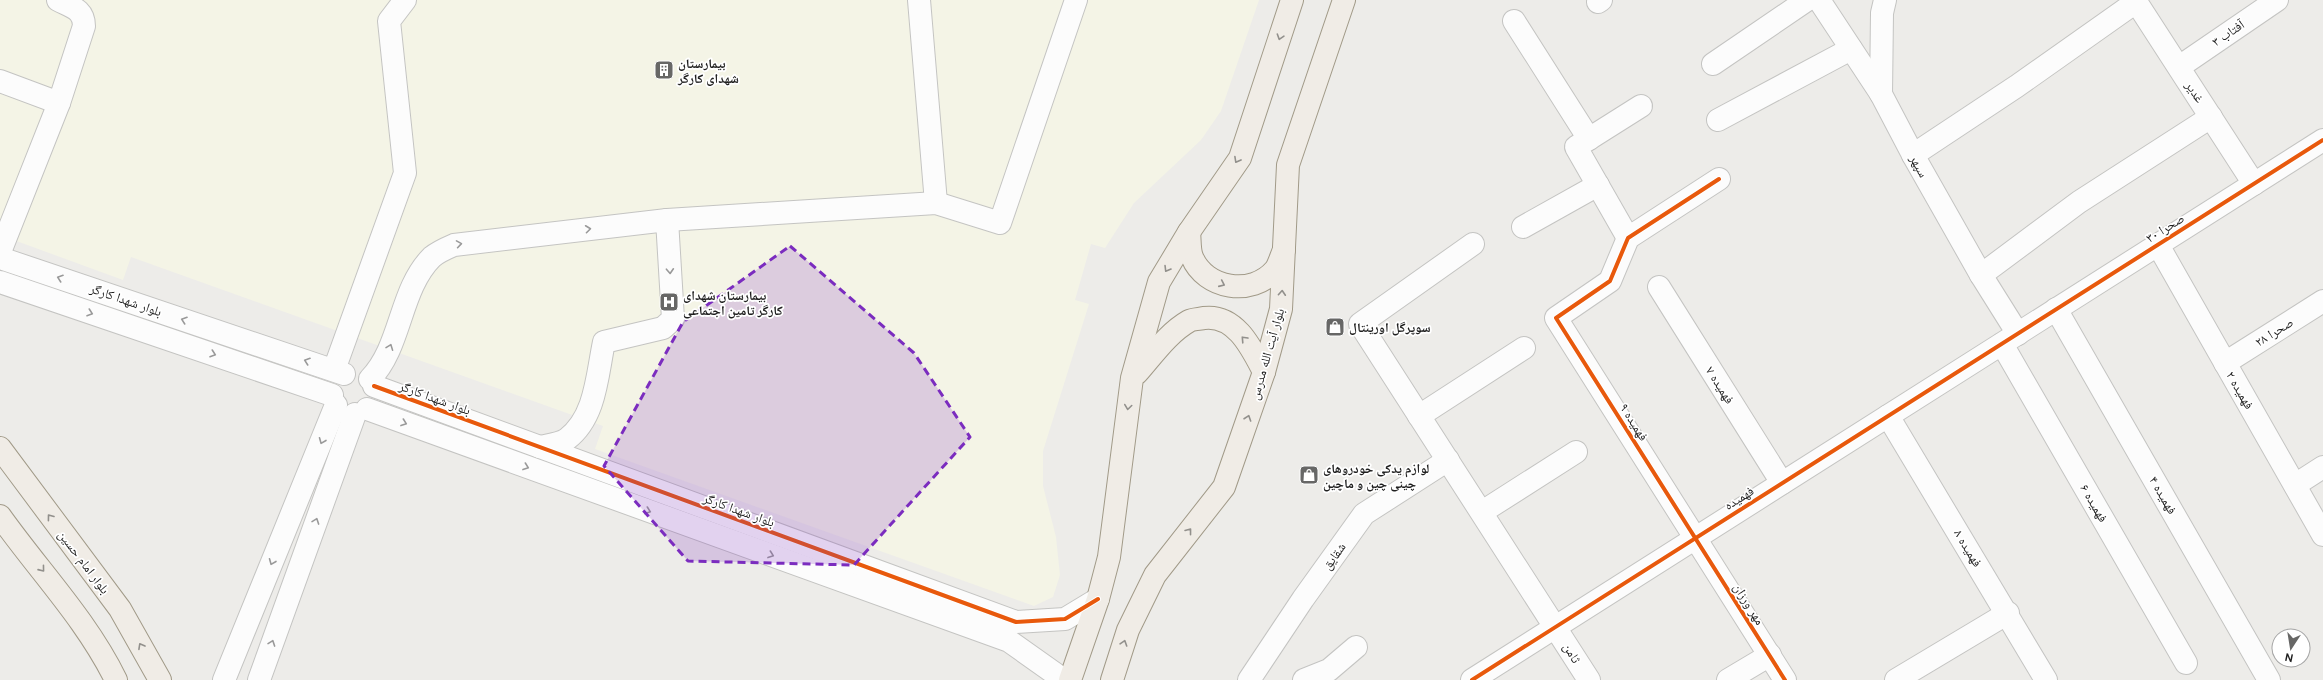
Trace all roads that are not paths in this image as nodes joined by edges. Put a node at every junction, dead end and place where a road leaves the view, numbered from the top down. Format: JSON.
{"nodes":[{"id":1,"x":58,"y":0,"type":"edge"},
{"id":2,"x":386,"y":0,"type":"edge"},
{"id":3,"x":405,"y":0,"type":"edge"},
{"id":4,"x":919,"y":0,"type":"edge"},
{"id":5,"x":1076,"y":0,"type":"edge"},
{"id":6,"x":1292,"y":0,"type":"edge"},
{"id":7,"x":1344,"y":0,"type":"edge"},
{"id":8,"x":1807,"y":0,"type":"edge"},
{"id":9,"x":1819,"y":0,"type":"edge"},
{"id":10,"x":1901,"y":0,"type":"edge"},
{"id":11,"x":2277,"y":0,"type":"edge"},
{"id":12,"x":2136,"y":1,"type":"edge"},
{"id":13,"x":1883,"y":6,"type":"edge"},
{"id":14,"x":389,"y":21,"type":"junction"},
{"id":15,"x":1514,"y":21,"type":"dead end"},
{"id":16,"x":1851,"y":49,"type":"junction"},
{"id":17,"x":1713,"y":64,"type":"dead end"},
{"id":18,"x":2179,"y":67,"type":"junction"},
{"id":19,"x":0,"y":81,"type":"edge"},
{"id":20,"x":1881,"y":94,"type":"junction"},
{"id":21,"x":59,"y":103,"type":"junction"},
{"id":22,"x":1641,"y":106,"type":"dead end"},
{"id":23,"x":2211,"y":117,"type":"junction"},
{"id":24,"x":1718,"y":120,"type":"dead end"},
{"id":25,"x":1589,"y":139,"type":"junction"},
{"id":26,"x":2323,"y":140,"type":"edge"},
{"id":27,"x":1913,"y":155,"type":"junction"},
{"id":28,"x":1719,"y":179,"type":"dead end"},
{"id":29,"x":1598,"y":184,"type":"junction"},
{"id":30,"x":2254,"y":184,"type":"junction"},
{"id":31,"x":936,"y":203,"type":"junction"},
{"id":32,"x":667,"y":220,"type":"junction"},
{"id":33,"x":1523,"y":228,"type":"dead end"},
{"id":34,"x":1189,"y":232,"type":"junction"},
{"id":35,"x":1628,"y":238,"type":"junction"},
{"id":36,"x":1472,"y":244,"type":"dead end"},
{"id":37,"x":2158,"y":245,"type":"junction"},
{"id":38,"x":1285,"y":248,"type":"junction"},
{"id":39,"x":0,"y":252,"type":"edge"},
{"id":40,"x":0,"y":258,"type":"edge"},
{"id":41,"x":1981,"y":275,"type":"junction"},
{"id":42,"x":0,"y":282,"type":"edge"},
{"id":43,"x":1659,"y":287,"type":"dead end"},
{"id":44,"x":2323,"y":301,"type":"edge"},
{"id":45,"x":2056,"y":309,"type":"junction"},
{"id":46,"x":2010,"y":339,"type":"junction"},
{"id":47,"x":1524,"y":348,"type":"dead end"},
{"id":48,"x":2225,"y":363,"type":"junction"},
{"id":49,"x":339,"y":372,"type":"junction"},
{"id":50,"x":1264,"y":372,"type":"junction"},
{"id":51,"x":376,"y":377,"type":"junction"},
{"id":52,"x":1132,"y":378,"type":"junction"},
{"id":53,"x":348,"y":406,"type":"junction"},
{"id":54,"x":1419,"y":416,"type":"junction"},
{"id":55,"x":1888,"y":416,"type":"junction"},
{"id":56,"x":540,"y":447,"type":"junction"},
{"id":57,"x":0,"y":448,"type":"edge"},
{"id":58,"x":1576,"y":452,"type":"dead end"},
{"id":59,"x":1448,"y":460,"type":"junction"},
{"id":60,"x":2323,"y":467,"type":"edge"},
{"id":61,"x":1782,"y":483,"type":"junction"},
{"id":62,"x":2295,"y":485,"type":"junction"},
{"id":63,"x":1482,"y":512,"type":"junction"},
{"id":64,"x":2,"y":524,"type":"edge"},
{"id":65,"x":2323,"y":535,"type":"edge"},
{"id":66,"x":1696,"y":538,"type":"junction"},
{"id":67,"x":1098,"y":599,"type":"junction"},
{"id":68,"x":2008,"y":613,"type":"junction"},
{"id":69,"x":1556,"y":626,"type":"junction"},
{"id":70,"x":1356,"y":648,"type":"dead end"},
{"id":71,"x":1770,"y":655,"type":"junction"},
{"id":72,"x":2186,"y":663,"type":"dead end"},
{"id":73,"x":116,"y":680,"type":"edge"},
{"id":74,"x":160,"y":680,"type":"edge"},
{"id":75,"x":224,"y":680,"type":"edge"},
{"id":76,"x":259,"y":680,"type":"edge"},
{"id":77,"x":1064,"y":680,"type":"edge"},
{"id":78,"x":1070,"y":680,"type":"edge"},
{"id":79,"x":1112,"y":680,"type":"edge"},
{"id":80,"x":1249,"y":680,"type":"edge"},
{"id":81,"x":1304,"y":680,"type":"edge"},
{"id":82,"x":1472,"y":680,"type":"edge"},
{"id":83,"x":1589,"y":680,"type":"edge"},
{"id":84,"x":1728,"y":680,"type":"edge"},
{"id":85,"x":1785,"y":680,"type":"edge"},
{"id":86,"x":1896,"y":680,"type":"edge"},
{"id":87,"x":2046,"y":680,"type":"edge"},
{"id":88,"x":2269,"y":680,"type":"edge"}],
"edges":[{"from":1,"to":21,"type":"street"},
{"from":2,"to":14,"type":"street"},
{"from":3,"to":14,"type":"street"},
{"from":4,"to":31,"type":"street"},
{"from":5,"to":31,"type":"street"},
{"from":6,"to":34,"type":"main road","one_way":true},
{"from":7,"to":38,"type":"main road","name":"بلوار آیت الله مدرس"},
{"from":8,"to":17,"type":"street"},
{"from":9,"to":16,"type":"street","name":"سپهر"},
{"from":10,"to":13,"type":"street"},
{"from":11,"to":18,"type":"street","name":"آفتاب ۳"},
{"from":12,"to":18,"type":"street","name":"غدیر"},
{"from":12,"to":27,"type":"street"},
{"from":13,"to":20,"type":"street"},
{"from":14,"to":49,"type":"street"},
{"from":15,"to":25,"type":"street"},
{"from":16,"to":20,"type":"street","name":"سپهر"},
{"from":16,"to":24,"type":"street"},
{"from":18,"to":23,"type":"street","name":"غدیر"},
{"from":19,"to":21,"type":"street"},
{"from":20,"to":27,"type":"street","name":"سپهر"},
{"from":21,"to":39,"type":"street"},
{"from":22,"to":25,"type":"street"},
{"from":23,"to":30,"type":"street","name":"غدیر"},
{"from":23,"to":41,"type":"street"},
{"from":25,"to":29,"type":"street"},
{"from":26,"to":30,"type":"street","name":"صحرا ۳۰"},
{"from":27,"to":41,"type":"street","name":"سپهر"},
{"from":28,"to":35,"type":"street"},
{"from":29,"to":33,"type":"street"},
{"from":29,"to":35,"type":"street"},
{"from":30,"to":37,"type":"street","name":"صحرا ۳۰"},
{"from":31,"to":32,"type":"street"},
{"from":51,"to":32,"type":"street","one_way":true},
{"from":32,"to":56,"type":"street","one_way":true},
{"from":34,"to":38,"type":"main road","one_way":true},
{"from":34,"to":52,"type":"main road","one_way":true},
{"from":35,"to":66,"type":"street","name":"فهمیده ۹"},
{"from":36,"to":54,"type":"street","name":"ثامن"},
{"from":37,"to":45,"type":"street","name":"صحرا ۳۰"},
{"from":37,"to":48,"type":"street","name":"فهمیده ۲"},
{"from":50,"to":38,"type":"main road","name":"بلوار آیت الله مدرس","one_way":true},
{"from":49,"to":40,"type":"street","name":"بلوار شهدا کارگر","one_way":true},
{"from":41,"to":46,"type":"street","name":"سپهر"},
{"from":42,"to":53,"type":"street","name":"بلوار شهدا کارگر","one_way":true},
{"from":43,"to":61,"type":"street","name":"فهمیده ۷"},
{"from":44,"to":48,"type":"street","name":"صحرا ۲۸"},
{"from":45,"to":46,"type":"street","name":"صحرا ۳۰"},
{"from":45,"to":88,"type":"street","name":"فهمیده ۴"},
{"from":46,"to":55,"type":"street","name":"فهمیده"},
{"from":46,"to":72,"type":"street","name":"فهمیده ۶"},
{"from":47,"to":54,"type":"street"},
{"from":48,"to":62,"type":"street","name":"فهمیده ۲"},
{"from":49,"to":51,"type":"street","name":"بلوار شهدا کارگر"},
{"from":49,"to":53,"type":"street"},
{"from":50,"to":52,"type":"main road","one_way":true},
{"from":79,"to":50,"type":"main road","name":"بلوار آیت الله مدرس","one_way":true},
{"from":51,"to":53,"type":"street"},
{"from":51,"to":56,"type":"street","name":"بلوار شهدا کارگر"},
{"from":52,"to":67,"type":"main road","one_way":true},
{"from":53,"to":75,"type":"street","one_way":true},
{"from":76,"to":53,"type":"street","one_way":true},
{"from":53,"to":77,"type":"street","name":"بلوار شهدا کارگر","one_way":true},
{"from":54,"to":59,"type":"street","name":"ثامن"},
{"from":55,"to":61,"type":"street","name":"فهمیده"},
{"from":55,"to":68,"type":"street","name":"فهمیده ۸"},
{"from":56,"to":67,"type":"street","name":"بلوار شهدا کارگر"},
{"from":74,"to":57,"type":"main road","name":"بلوار امام حسین","one_way":true},
{"from":58,"to":63,"type":"street"},
{"from":59,"to":63,"type":"street","name":"ثامن"},
{"from":59,"to":80,"type":"street","name":"شقایق"},
{"from":60,"to":62,"type":"street"},
{"from":61,"to":66,"type":"street","name":"فهمیده"},
{"from":62,"to":65,"type":"street","name":"فهمیده ۲"},
{"from":63,"to":69,"type":"street","name":"ثامن"},
{"from":64,"to":73,"type":"main road","one_way":true},
{"from":66,"to":69,"type":"street","name":"فهمیده"},
{"from":66,"to":71,"type":"street","name":"مهر ورزان"},
{"from":67,"to":78,"type":"main road"},
{"from":68,"to":86,"type":"street"},
{"from":68,"to":87,"type":"street","name":"فهمیده ۸"},
{"from":69,"to":82,"type":"street","name":"فهمیده"},
{"from":69,"to":83,"type":"street","name":"ثامن"},
{"from":70,"to":81,"type":"street"},
{"from":71,"to":84,"type":"street"},
{"from":71,"to":85,"type":"street","name":"مهر ورزان"}]}
